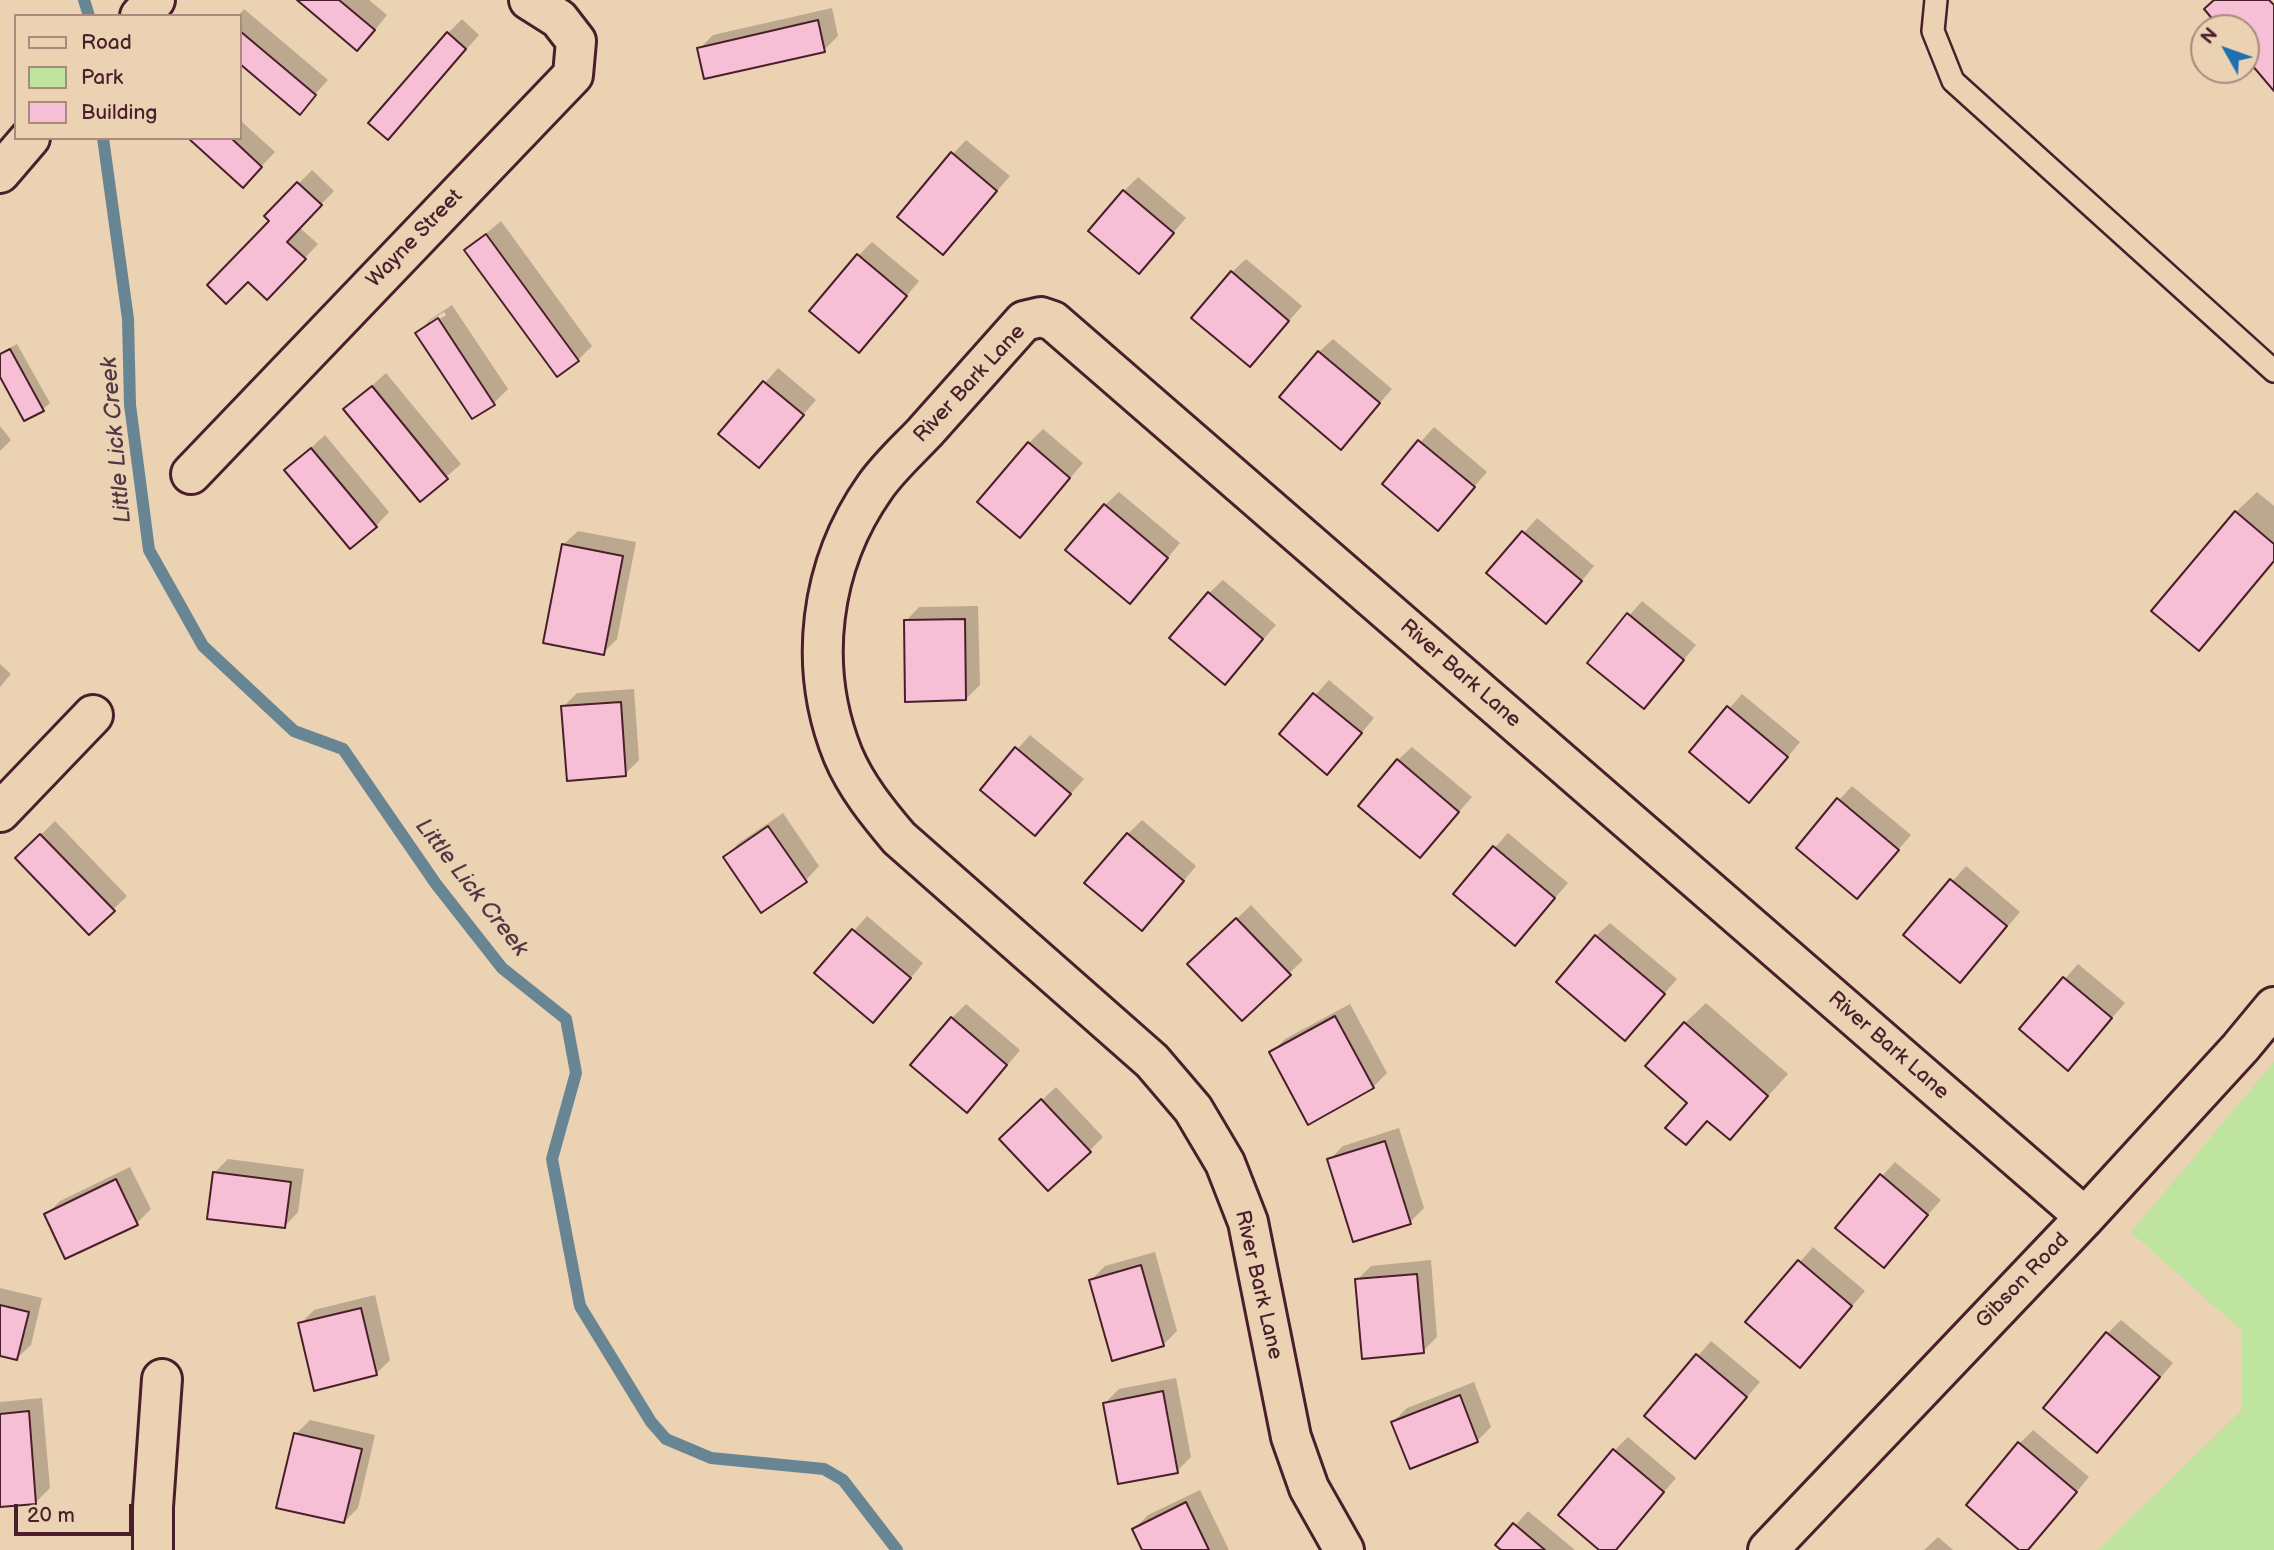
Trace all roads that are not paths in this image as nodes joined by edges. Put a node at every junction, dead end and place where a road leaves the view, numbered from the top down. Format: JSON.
{"nodes":[{"id":1,"x":155,"y":0,"type":"edge"},
{"id":2,"x":529,"y":0,"type":"edge"},
{"id":3,"x":1936,"y":0,"type":"edge"},
{"id":4,"x":142,"y":14,"type":"edge"},
{"id":5,"x":2274,"y":370,"type":"edge"},
{"id":6,"x":191,"y":474,"type":"dead end"},
{"id":7,"x":93,"y":715,"type":"dead end"},
{"id":8,"x":0,"y":812,"type":"edge"},
{"id":9,"x":2274,"y":1007,"type":"edge"},
{"id":10,"x":2085,"y":1217,"type":"junction"},
{"id":11,"x":162,"y":1379,"type":"dead end"},
{"id":12,"x":153,"y":1550,"type":"edge"},
{"id":13,"x":1344,"y":1550,"type":"edge"},
{"id":14,"x":1768,"y":1550,"type":"edge"}],
"edges":[{"from":1,"to":4,"type":"street"},
{"from":2,"to":6,"type":"street","name":"Wayne Street"},
{"from":3,"to":5,"type":"lane"},
{"from":7,"to":8,"type":"street"},
{"from":9,"to":10,"type":"street","name":"Gibson Road"},
{"from":10,"to":13,"type":"street","name":"River Bark Lane"},
{"from":10,"to":14,"type":"street","name":"Gibson Road"},
{"from":11,"to":12,"type":"street"}]}
